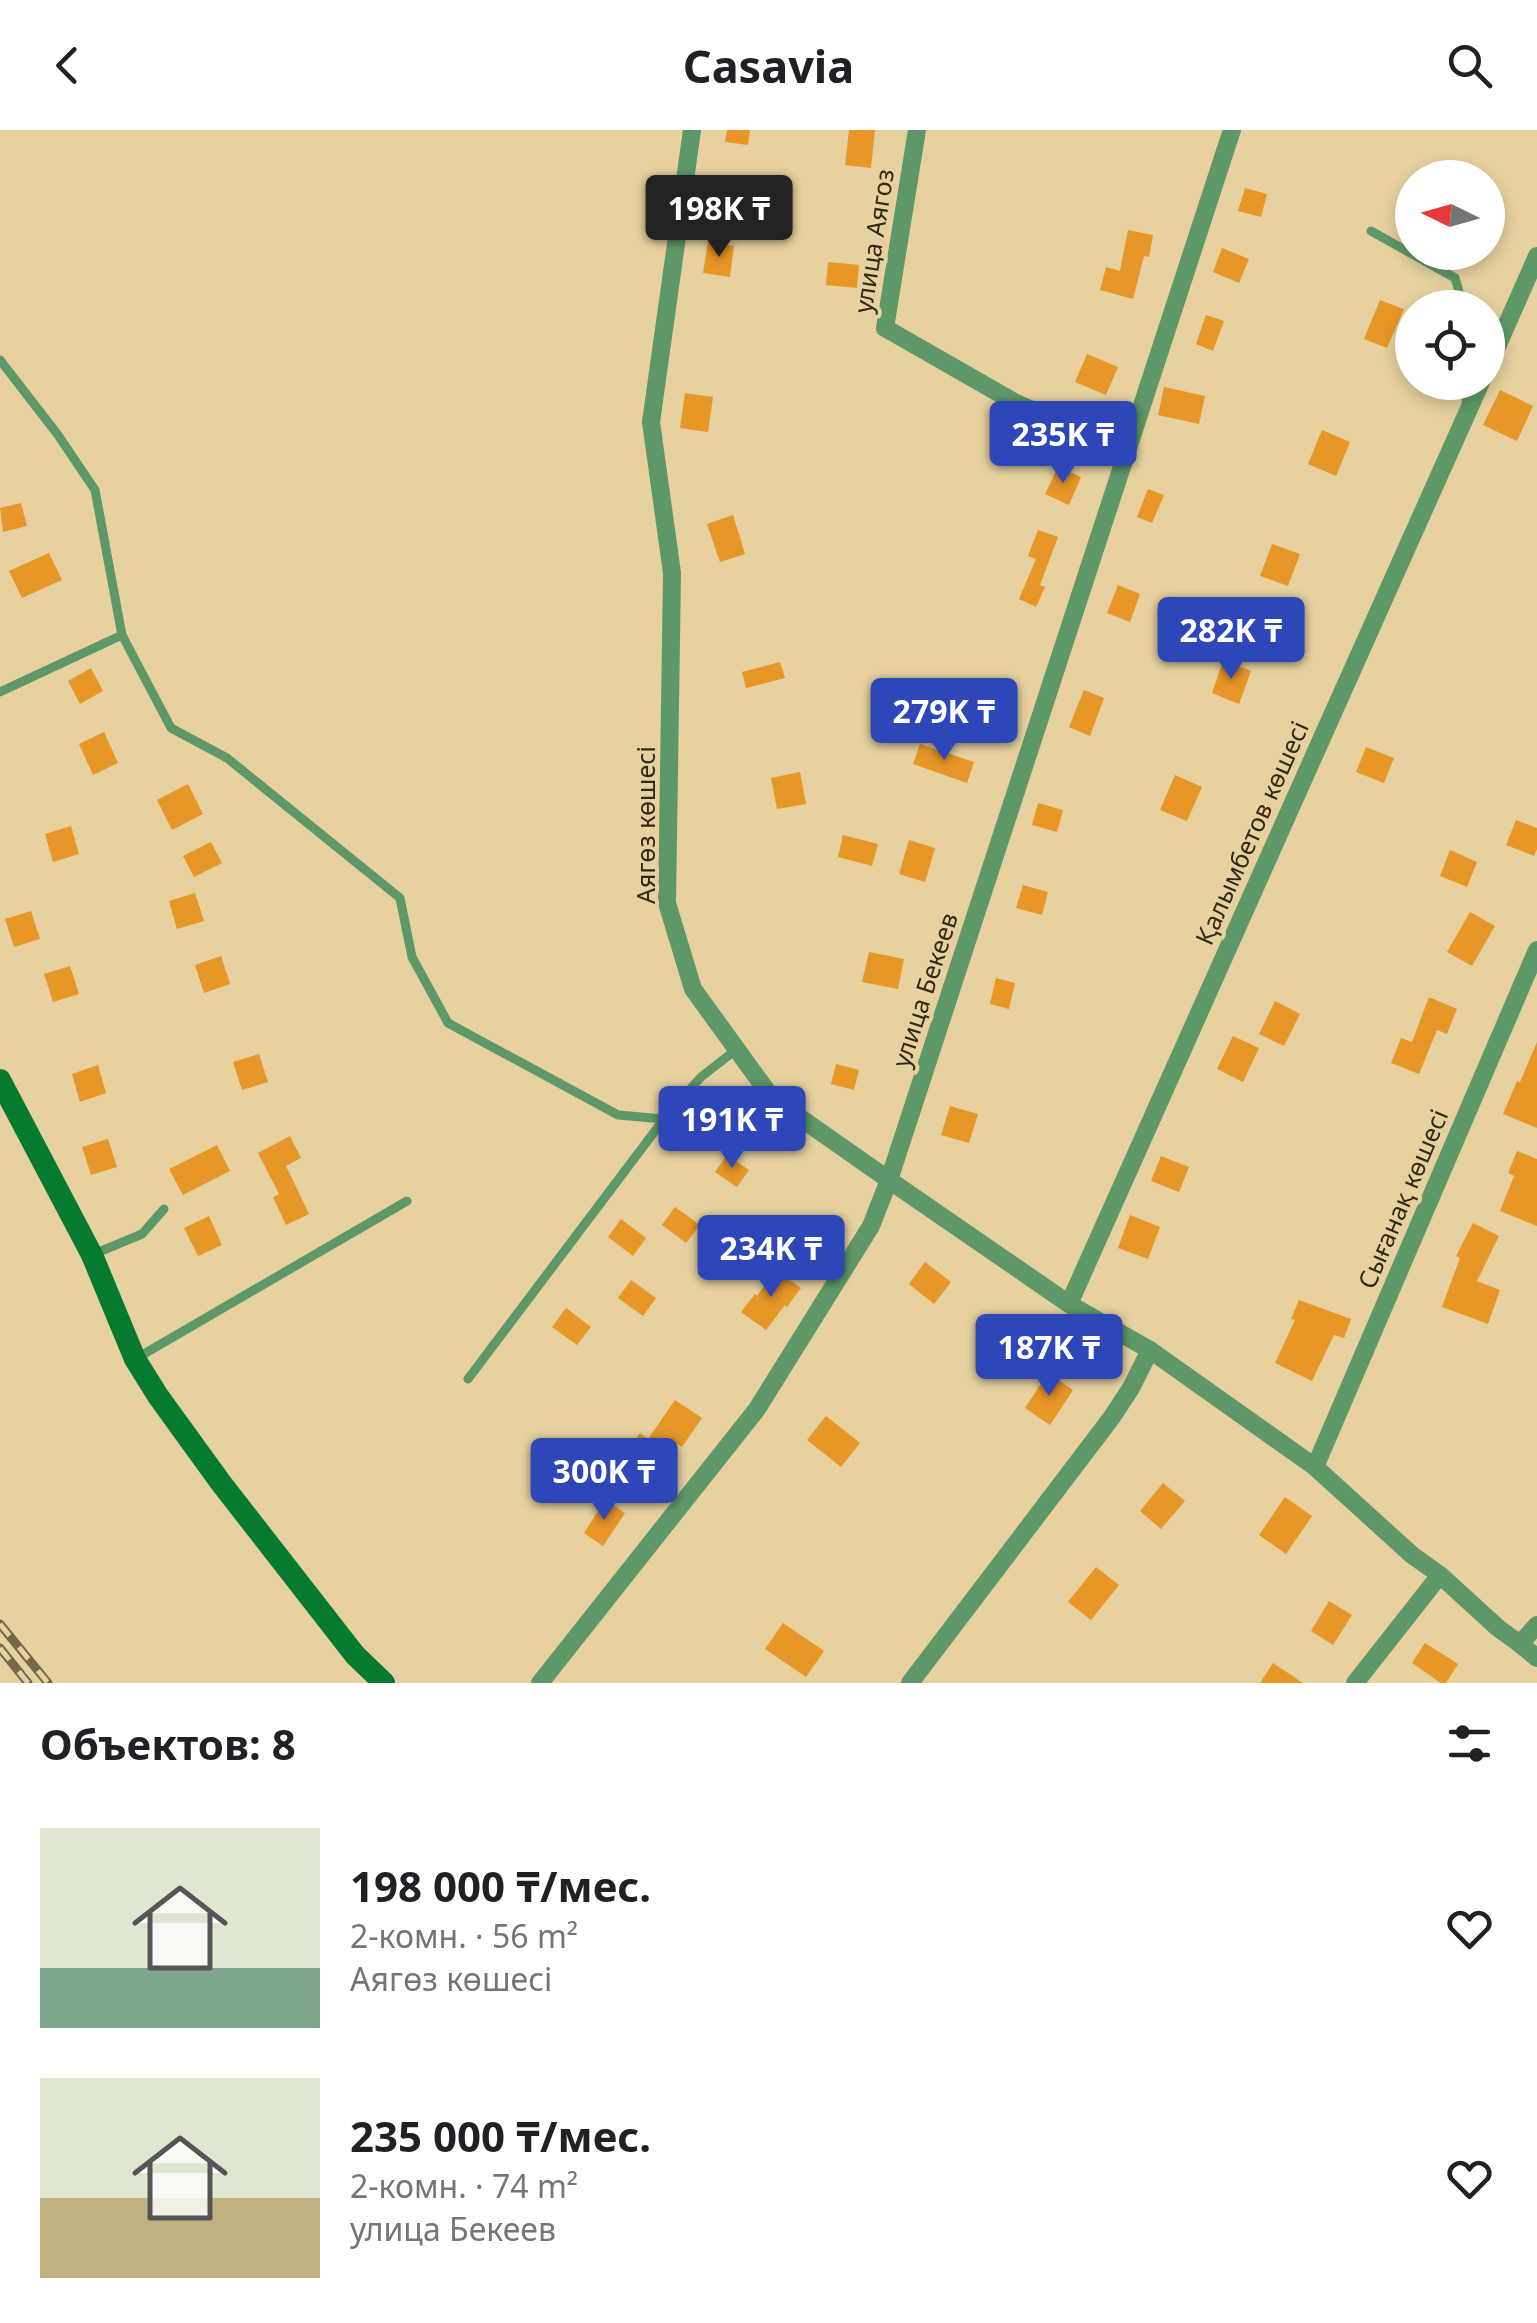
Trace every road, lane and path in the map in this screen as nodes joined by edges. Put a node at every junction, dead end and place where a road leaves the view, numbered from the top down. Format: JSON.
{"nodes":[{"id":1,"x":692,"y":130,"type":"edge"},
{"id":2,"x":916,"y":130,"type":"edge"},
{"id":3,"x":1232,"y":130,"type":"edge"},
{"id":4,"x":1372,"y":231,"type":"dead end"},
{"id":5,"x":1537,"y":256,"type":"edge"},
{"id":6,"x":1459,"y":290,"type":"edge"},
{"id":7,"x":1505,"y":328,"type":"edge"},
{"id":8,"x":0,"y":360,"type":"edge"},
{"id":9,"x":1466,"y":400,"type":"edge"},
{"id":10,"x":1472,"y":400,"type":"edge"},
{"id":11,"x":1466,"y":414,"type":"junction"},
{"id":12,"x":1127,"y":452,"type":"junction"},
{"id":13,"x":122,"y":636,"type":"junction"},
{"id":14,"x":0,"y":692,"type":"edge"},
{"id":15,"x":1537,"y":950,"type":"edge"},
{"id":16,"x":736,"y":1049,"type":"junction"},
{"id":17,"x":0,"y":1080,"type":"edge"},
{"id":18,"x":664,"y":1119,"type":"junction"},
{"id":19,"x":889,"y":1180,"type":"junction"},
{"id":20,"x":407,"y":1201,"type":"dead end"},
{"id":21,"x":164,"y":1209,"type":"dead end"},
{"id":22,"x":92,"y":1256,"type":"junction"},
{"id":23,"x":1068,"y":1304,"type":"junction"},
{"id":24,"x":1150,"y":1350,"type":"junction"},
{"id":25,"x":135,"y":1359,"type":"junction"},
{"id":26,"x":468,"y":1378,"type":"dead end"},
{"id":27,"x":1315,"y":1468,"type":"junction"},
{"id":28,"x":1440,"y":1575,"type":"junction"},
{"id":29,"x":1537,"y":1625,"type":"edge"},
{"id":30,"x":1520,"y":1644,"type":"junction"},
{"id":31,"x":1537,"y":1658,"type":"edge"},
{"id":32,"x":384,"y":1683,"type":"edge"},
{"id":33,"x":540,"y":1683,"type":"edge"},
{"id":34,"x":910,"y":1683,"type":"edge"},
{"id":35,"x":1355,"y":1683,"type":"edge"}],
"edges":[{"from":1,"to":16,"type":"street","name":"Аягөз көшесі"},
{"from":2,"to":12,"type":"street","name":"улица Аягоз"},
{"from":3,"to":12,"type":"street","name":"улица Бекеев"},
{"from":4,"to":6,"type":"lane"},
{"from":5,"to":7,"type":"street"},
{"from":8,"to":13,"type":"lane"},
{"from":9,"to":11,"type":"lane"},
{"from":10,"to":11,"type":"street","name":"Қалымбетов көшесі"},
{"from":11,"to":23,"type":"street","name":"Қалымбетов көшесі"},
{"from":12,"to":19,"type":"street","name":"улица Бекеев"},
{"from":13,"to":14,"type":"lane"},
{"from":13,"to":18,"type":"lane"},
{"from":15,"to":27,"type":"street","name":"Сығанақ көшесі"},
{"from":16,"to":18,"type":"lane"},
{"from":16,"to":19,"type":"street","name":"Аягөз көшесі"},
{"from":17,"to":22,"type":"street"},
{"from":18,"to":26,"type":"lane"},
{"from":19,"to":23,"type":"street"},
{"from":19,"to":33,"type":"street"},
{"from":20,"to":25,"type":"lane"},
{"from":21,"to":22,"type":"lane"},
{"from":22,"to":25,"type":"street"},
{"from":23,"to":24,"type":"street"},
{"from":24,"to":27,"type":"street"},
{"from":24,"to":34,"type":"street"},
{"from":25,"to":32,"type":"street"},
{"from":27,"to":28,"type":"street"},
{"from":28,"to":30,"type":"street"},
{"from":28,"to":35,"type":"street"},
{"from":29,"to":30,"type":"street"},
{"from":30,"to":31,"type":"street"}]}
